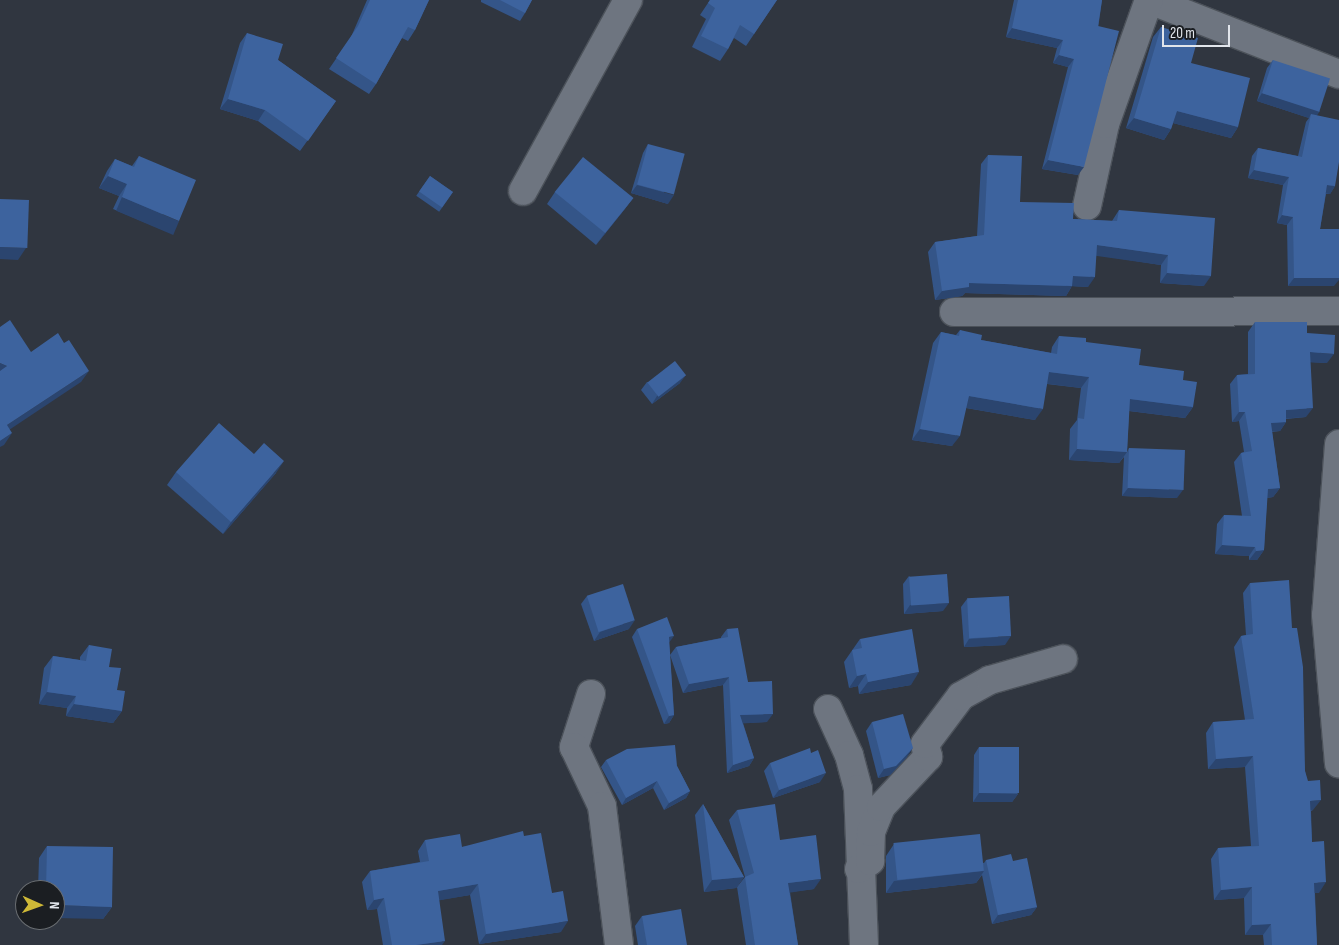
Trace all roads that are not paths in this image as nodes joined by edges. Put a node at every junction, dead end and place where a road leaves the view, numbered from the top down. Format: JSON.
{"nodes":[{"id":1,"x":628,"y":0,"type":"edge"},
{"id":2,"x":1149,"y":0,"type":"edge"},
{"id":3,"x":1339,"y":74,"type":"edge"},
{"id":4,"x":523,"y":191,"type":"dead end"},
{"id":5,"x":1087,"y":206,"type":"dead end"},
{"id":6,"x":1339,"y":311,"type":"edge"},
{"id":7,"x":954,"y":312,"type":"dead end"},
{"id":8,"x":1339,"y":444,"type":"edge"},
{"id":9,"x":1332,"y":616,"type":"edge"},
{"id":10,"x":1063,"y":659,"type":"dead end"},
{"id":11,"x":591,"y":694,"type":"dead end"},
{"id":12,"x":828,"y":709,"type":"dead end"},
{"id":13,"x":1339,"y":763,"type":"edge"},
{"id":14,"x":859,"y":870,"type":"junction"},
{"id":15,"x":619,"y":945,"type":"edge"},
{"id":16,"x":864,"y":945,"type":"edge"}],
"edges":[{"from":1,"to":4,"type":"street"},
{"from":2,"to":3,"type":"street"},
{"from":2,"to":5,"type":"street"},
{"from":6,"to":7,"type":"street"},
{"from":8,"to":9,"type":"street"},
{"from":9,"to":13,"type":"street"},
{"from":10,"to":14,"type":"street"},
{"from":11,"to":15,"type":"street"},
{"from":12,"to":14,"type":"street"},
{"from":14,"to":16,"type":"street"}]}
